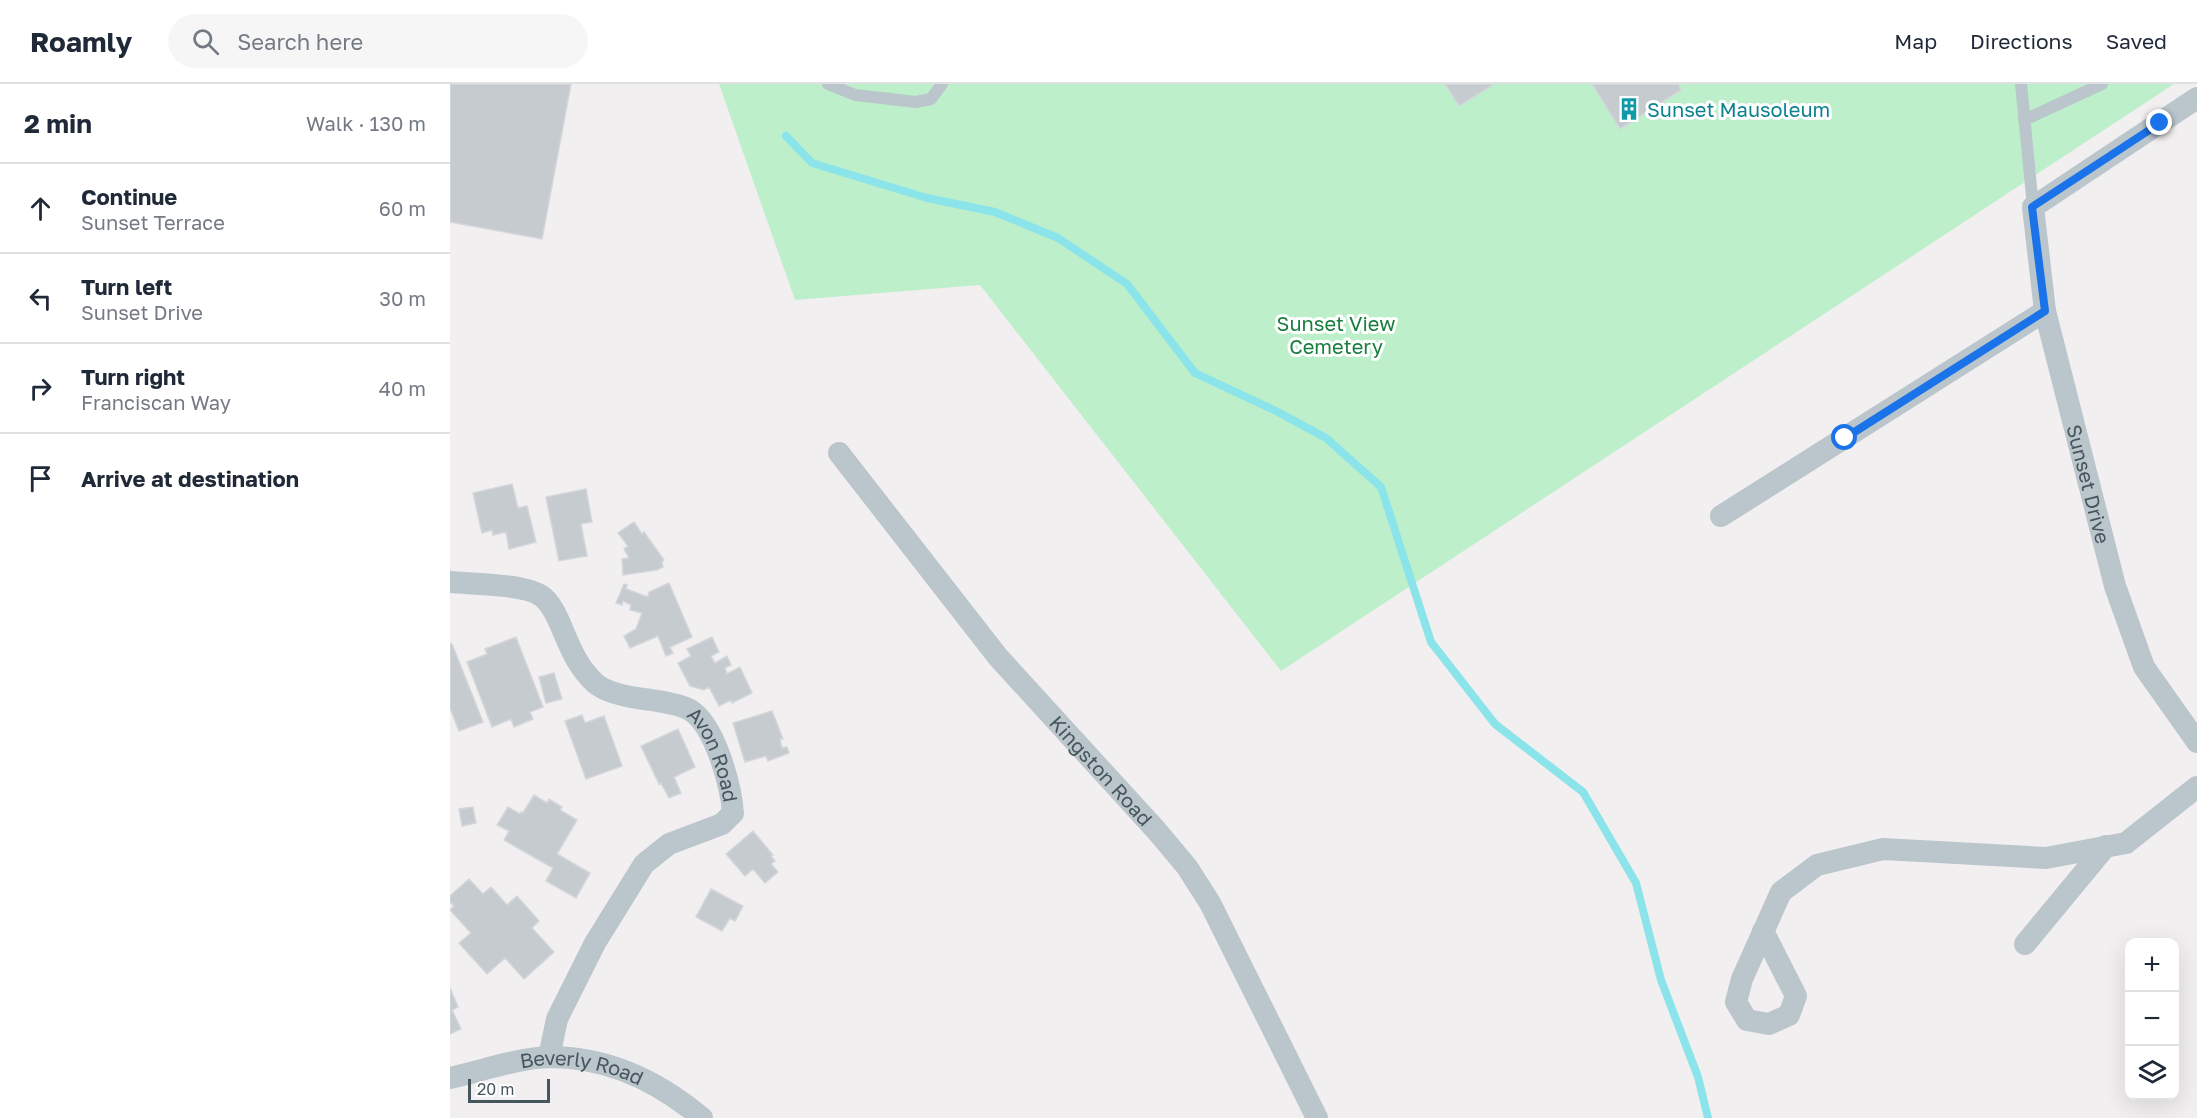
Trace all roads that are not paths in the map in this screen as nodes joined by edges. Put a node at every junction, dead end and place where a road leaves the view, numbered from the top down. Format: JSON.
{"nodes":[{"id":1,"x":828,"y":84,"type":"edge"},
{"id":2,"x":942,"y":84,"type":"edge"},
{"id":3,"x":2021,"y":84,"type":"edge"},
{"id":4,"x":2102,"y":84,"type":"edge"},
{"id":5,"x":2197,"y":98,"type":"edge"},
{"id":6,"x":2024,"y":120,"type":"junction"},
{"id":7,"x":2032,"y":207,"type":"junction"},
{"id":8,"x":2045,"y":311,"type":"junction"},
{"id":9,"x":839,"y":453,"type":"dead end"},
{"id":10,"x":1721,"y":516,"type":"dead end"},
{"id":11,"x":450,"y":582,"type":"edge"},
{"id":12,"x":2197,"y":742,"type":"edge"},
{"id":13,"x":2197,"y":787,"type":"edge"},
{"id":14,"x":2106,"y":846,"type":"junction"},
{"id":15,"x":1763,"y":931,"type":"junction"},
{"id":16,"x":2025,"y":944,"type":"dead end"},
{"id":17,"x":1787,"y":976,"type":"junction"},
{"id":18,"x":1742,"y":979,"type":"junction"},
{"id":19,"x":549,"y":1057,"type":"junction"},
{"id":20,"x":450,"y":1078,"type":"edge"},
{"id":21,"x":702,"y":1118,"type":"edge"},
{"id":22,"x":1317,"y":1118,"type":"edge"}],
"edges":[{"from":1,"to":2,"type":"lane"},
{"from":3,"to":6,"type":"lane"},
{"from":4,"to":6,"type":"lane"},
{"from":5,"to":7,"type":"street"},
{"from":6,"to":7,"type":"lane"},
{"from":7,"to":8,"type":"street","name":"Sunset Drive"},
{"from":8,"to":10,"type":"street"},
{"from":8,"to":12,"type":"street","name":"Sunset Drive"},
{"from":9,"to":22,"type":"street","name":"Kingston Road"},
{"from":11,"to":19,"type":"street","name":"Avon Road"},
{"from":13,"to":14,"type":"street"},
{"from":14,"to":15,"type":"street"},
{"from":14,"to":16,"type":"street"},
{"from":15,"to":17,"type":"street"},
{"from":15,"to":18,"type":"street"},
{"from":17,"to":18,"type":"street"},
{"from":17,"to":18,"type":"street"},
{"from":19,"to":20,"type":"street","name":"Beverly Road"},
{"from":19,"to":21,"type":"street","name":"Beverly Road"}]}
